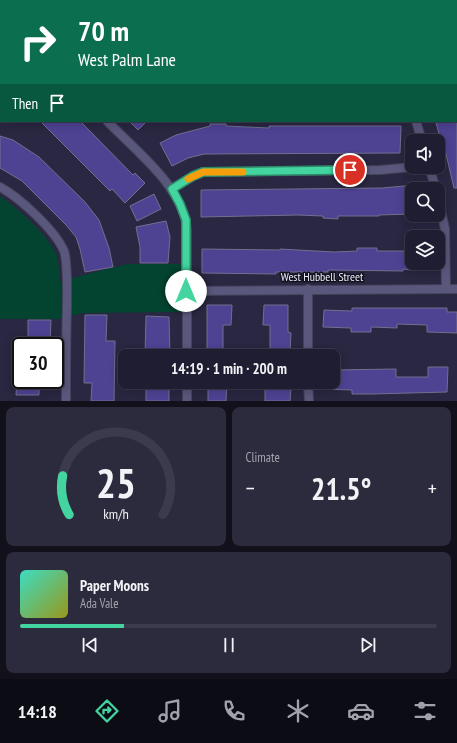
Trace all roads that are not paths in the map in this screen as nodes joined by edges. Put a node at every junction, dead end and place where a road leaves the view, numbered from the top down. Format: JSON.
{"nodes":[{"id":1,"x":108,"y":122,"type":"edge"},
{"id":2,"x":416,"y":122,"type":"edge"},
{"id":3,"x":420,"y":134,"type":"edge"},
{"id":4,"x":405,"y":168,"type":"edge"},
{"id":5,"x":0,"y":187,"type":"edge"},
{"id":6,"x":172,"y":189,"type":"junction"},
{"id":7,"x":443,"y":222,"type":"edge"},
{"id":8,"x":457,"y":288,"type":"edge"},
{"id":9,"x":308,"y":289,"type":"junction"},
{"id":10,"x":446,"y":289,"type":"junction"},
{"id":11,"x":186,"y":291,"type":"junction"},
{"id":12,"x":187,"y":349,"type":"edge"},
{"id":13,"x":308,"y":349,"type":"edge"},
{"id":14,"x":187,"y":389,"type":"edge"},
{"id":15,"x":308,"y":389,"type":"edge"},
{"id":16,"x":66,"y":401,"type":"edge"},
{"id":17,"x":187,"y":401,"type":"edge"},
{"id":18,"x":309,"y":401,"type":"edge"}],
"edges":[{"from":1,"to":6,"type":"street"},
{"from":2,"to":3,"type":"street"},
{"from":4,"to":6,"type":"street"},
{"from":5,"to":16,"type":"street"},
{"from":6,"to":11,"type":"street"},
{"from":7,"to":10,"type":"street"},
{"from":8,"to":10,"type":"street","name":"West Hubbell Street"},
{"from":9,"to":10,"type":"street","name":"West Hubbell Street"},
{"from":9,"to":11,"type":"street","name":"West Hubbell Street"},
{"from":9,"to":13,"type":"street"},
{"from":11,"to":12,"type":"street"},
{"from":14,"to":17,"type":"street"},
{"from":15,"to":18,"type":"street"}]}
